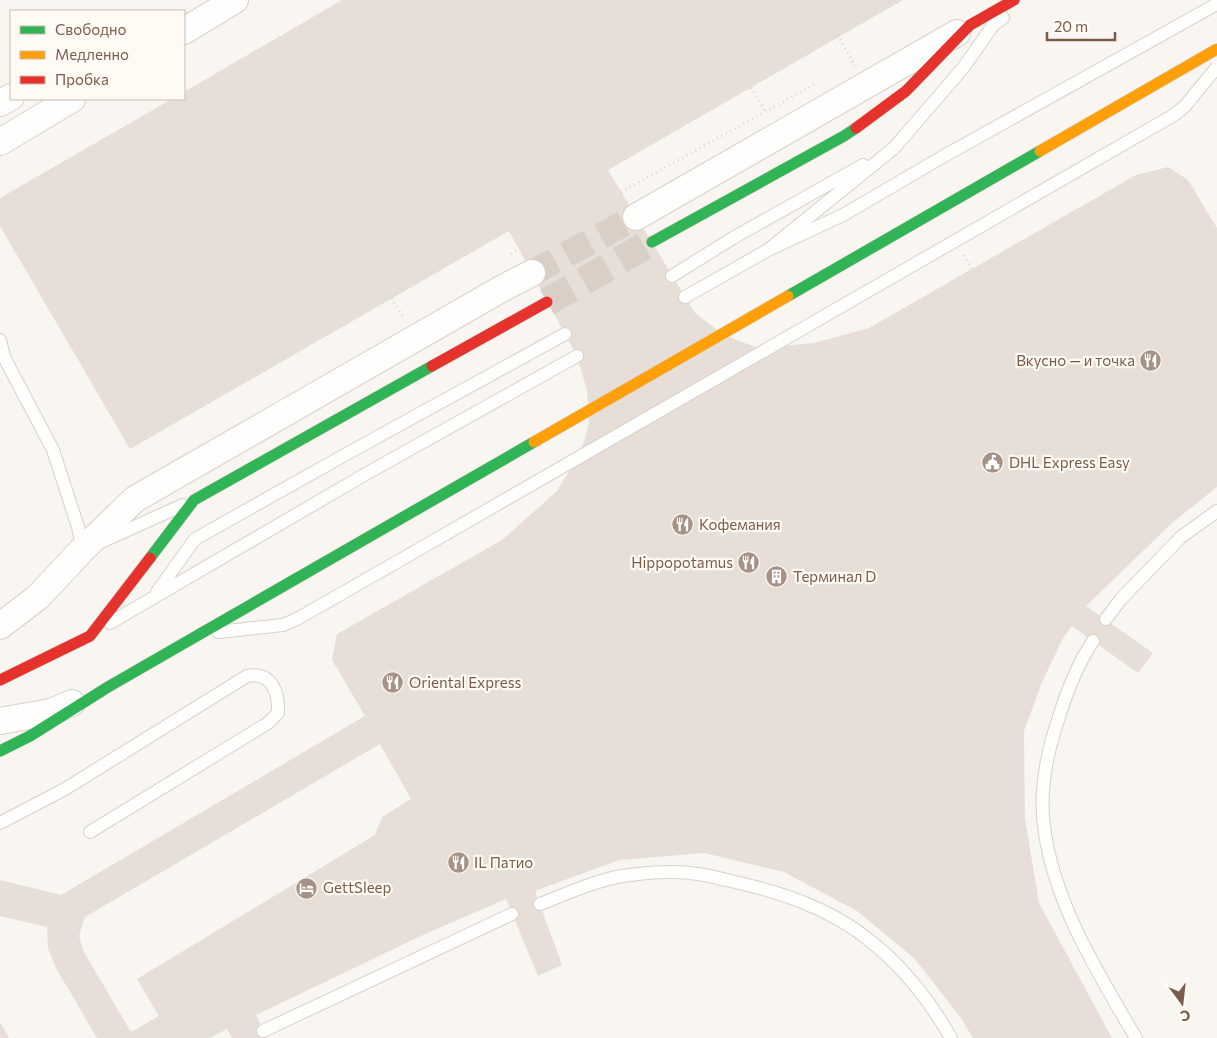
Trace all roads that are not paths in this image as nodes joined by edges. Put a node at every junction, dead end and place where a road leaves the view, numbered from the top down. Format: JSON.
{"nodes":[{"id":1,"x":229,"y":0,"type":"edge"},
{"id":2,"x":235,"y":0,"type":"edge"},
{"id":3,"x":1014,"y":0,"type":"edge"},
{"id":4,"x":1027,"y":0,"type":"edge"},
{"id":5,"x":1217,"y":4,"type":"edge"},
{"id":6,"x":185,"y":19,"type":"edge"},
{"id":7,"x":970,"y":25,"type":"junction"},
{"id":8,"x":185,"y":30,"type":"edge"},
{"id":9,"x":1217,"y":49,"type":"edge"},
{"id":10,"x":1217,"y":67,"type":"edge"},
{"id":11,"x":70,"y":100,"type":"edge"},
{"id":12,"x":0,"y":142,"type":"edge"},
{"id":13,"x":894,"y":148,"type":"junction"},
{"id":14,"x":636,"y":216,"type":"tunnel mouth"},
{"id":15,"x":652,"y":242,"type":"tunnel mouth"},
{"id":16,"x":768,"y":250,"type":"junction"},
{"id":17,"x":532,"y":273,"type":"tunnel mouth"},
{"id":18,"x":672,"y":276,"type":"dead end"},
{"id":19,"x":685,"y":297,"type":"dead end"},
{"id":20,"x":547,"y":302,"type":"tunnel mouth"},
{"id":21,"x":565,"y":334,"type":"dead end"},
{"id":22,"x":0,"y":340,"type":"edge"},
{"id":23,"x":576,"y":356,"type":"dead end"},
{"id":24,"x":194,"y":500,"type":"junction"},
{"id":25,"x":1217,"y":511,"type":"edge"},
{"id":26,"x":82,"y":550,"type":"junction"},
{"id":27,"x":154,"y":596,"type":"junction"},
{"id":28,"x":1106,"y":620,"type":"dead end"},
{"id":29,"x":0,"y":626,"type":"edge"},
{"id":30,"x":200,"y":634,"type":"junction"},
{"id":31,"x":90,"y":636,"type":"junction"},
{"id":32,"x":1093,"y":641,"type":"dead end"},
{"id":33,"x":0,"y":680,"type":"edge"},
{"id":34,"x":108,"y":687,"type":"junction"},
{"id":35,"x":0,"y":721,"type":"edge"},
{"id":36,"x":0,"y":751,"type":"edge"},
{"id":37,"x":0,"y":823,"type":"edge"},
{"id":38,"x":90,"y":832,"type":"dead end"},
{"id":39,"x":540,"y":904,"type":"dead end"},
{"id":40,"x":512,"y":914,"type":"dead end"},
{"id":41,"x":264,"y":1031,"type":"dead end"},
{"id":42,"x":951,"y":1038,"type":"edge"},
{"id":43,"x":1136,"y":1038,"type":"edge"}],
"edges":[{"from":1,"to":6,"type":"street"},
{"from":2,"to":8,"type":"street"},
{"from":3,"to":7,"type":"street"},
{"from":4,"to":13,"type":"lane"},
{"from":5,"to":16,"type":"lane"},
{"from":7,"to":14,"type":"street"},
{"from":7,"to":15,"type":"street"},
{"from":9,"to":30,"type":"street","bridge":true},
{"from":10,"to":30,"type":"lane","bridge":true},
{"from":11,"to":12,"type":"street"},
{"from":13,"to":16,"type":"lane"},
{"from":13,"to":18,"type":"lane"},
{"from":16,"to":19,"type":"lane"},
{"from":17,"to":26,"type":"street"},
{"from":20,"to":24,"type":"street"},
{"from":21,"to":27,"type":"lane"},
{"from":22,"to":26,"type":"lane"},
{"from":23,"to":27,"type":"lane"},
{"from":24,"to":26,"type":"lane"},
{"from":24,"to":31,"type":"street"},
{"from":25,"to":28,"type":"lane"},
{"from":26,"to":29,"type":"street"},
{"from":27,"to":31,"type":"lane"},
{"from":30,"to":34,"type":"street"},
{"from":31,"to":33,"type":"street"},
{"from":32,"to":43,"type":"lane"},
{"from":34,"to":35,"type":"street"},
{"from":34,"to":36,"type":"street"},
{"from":37,"to":38,"type":"lane"},
{"from":39,"to":42,"type":"lane"},
{"from":40,"to":41,"type":"lane"}]}
